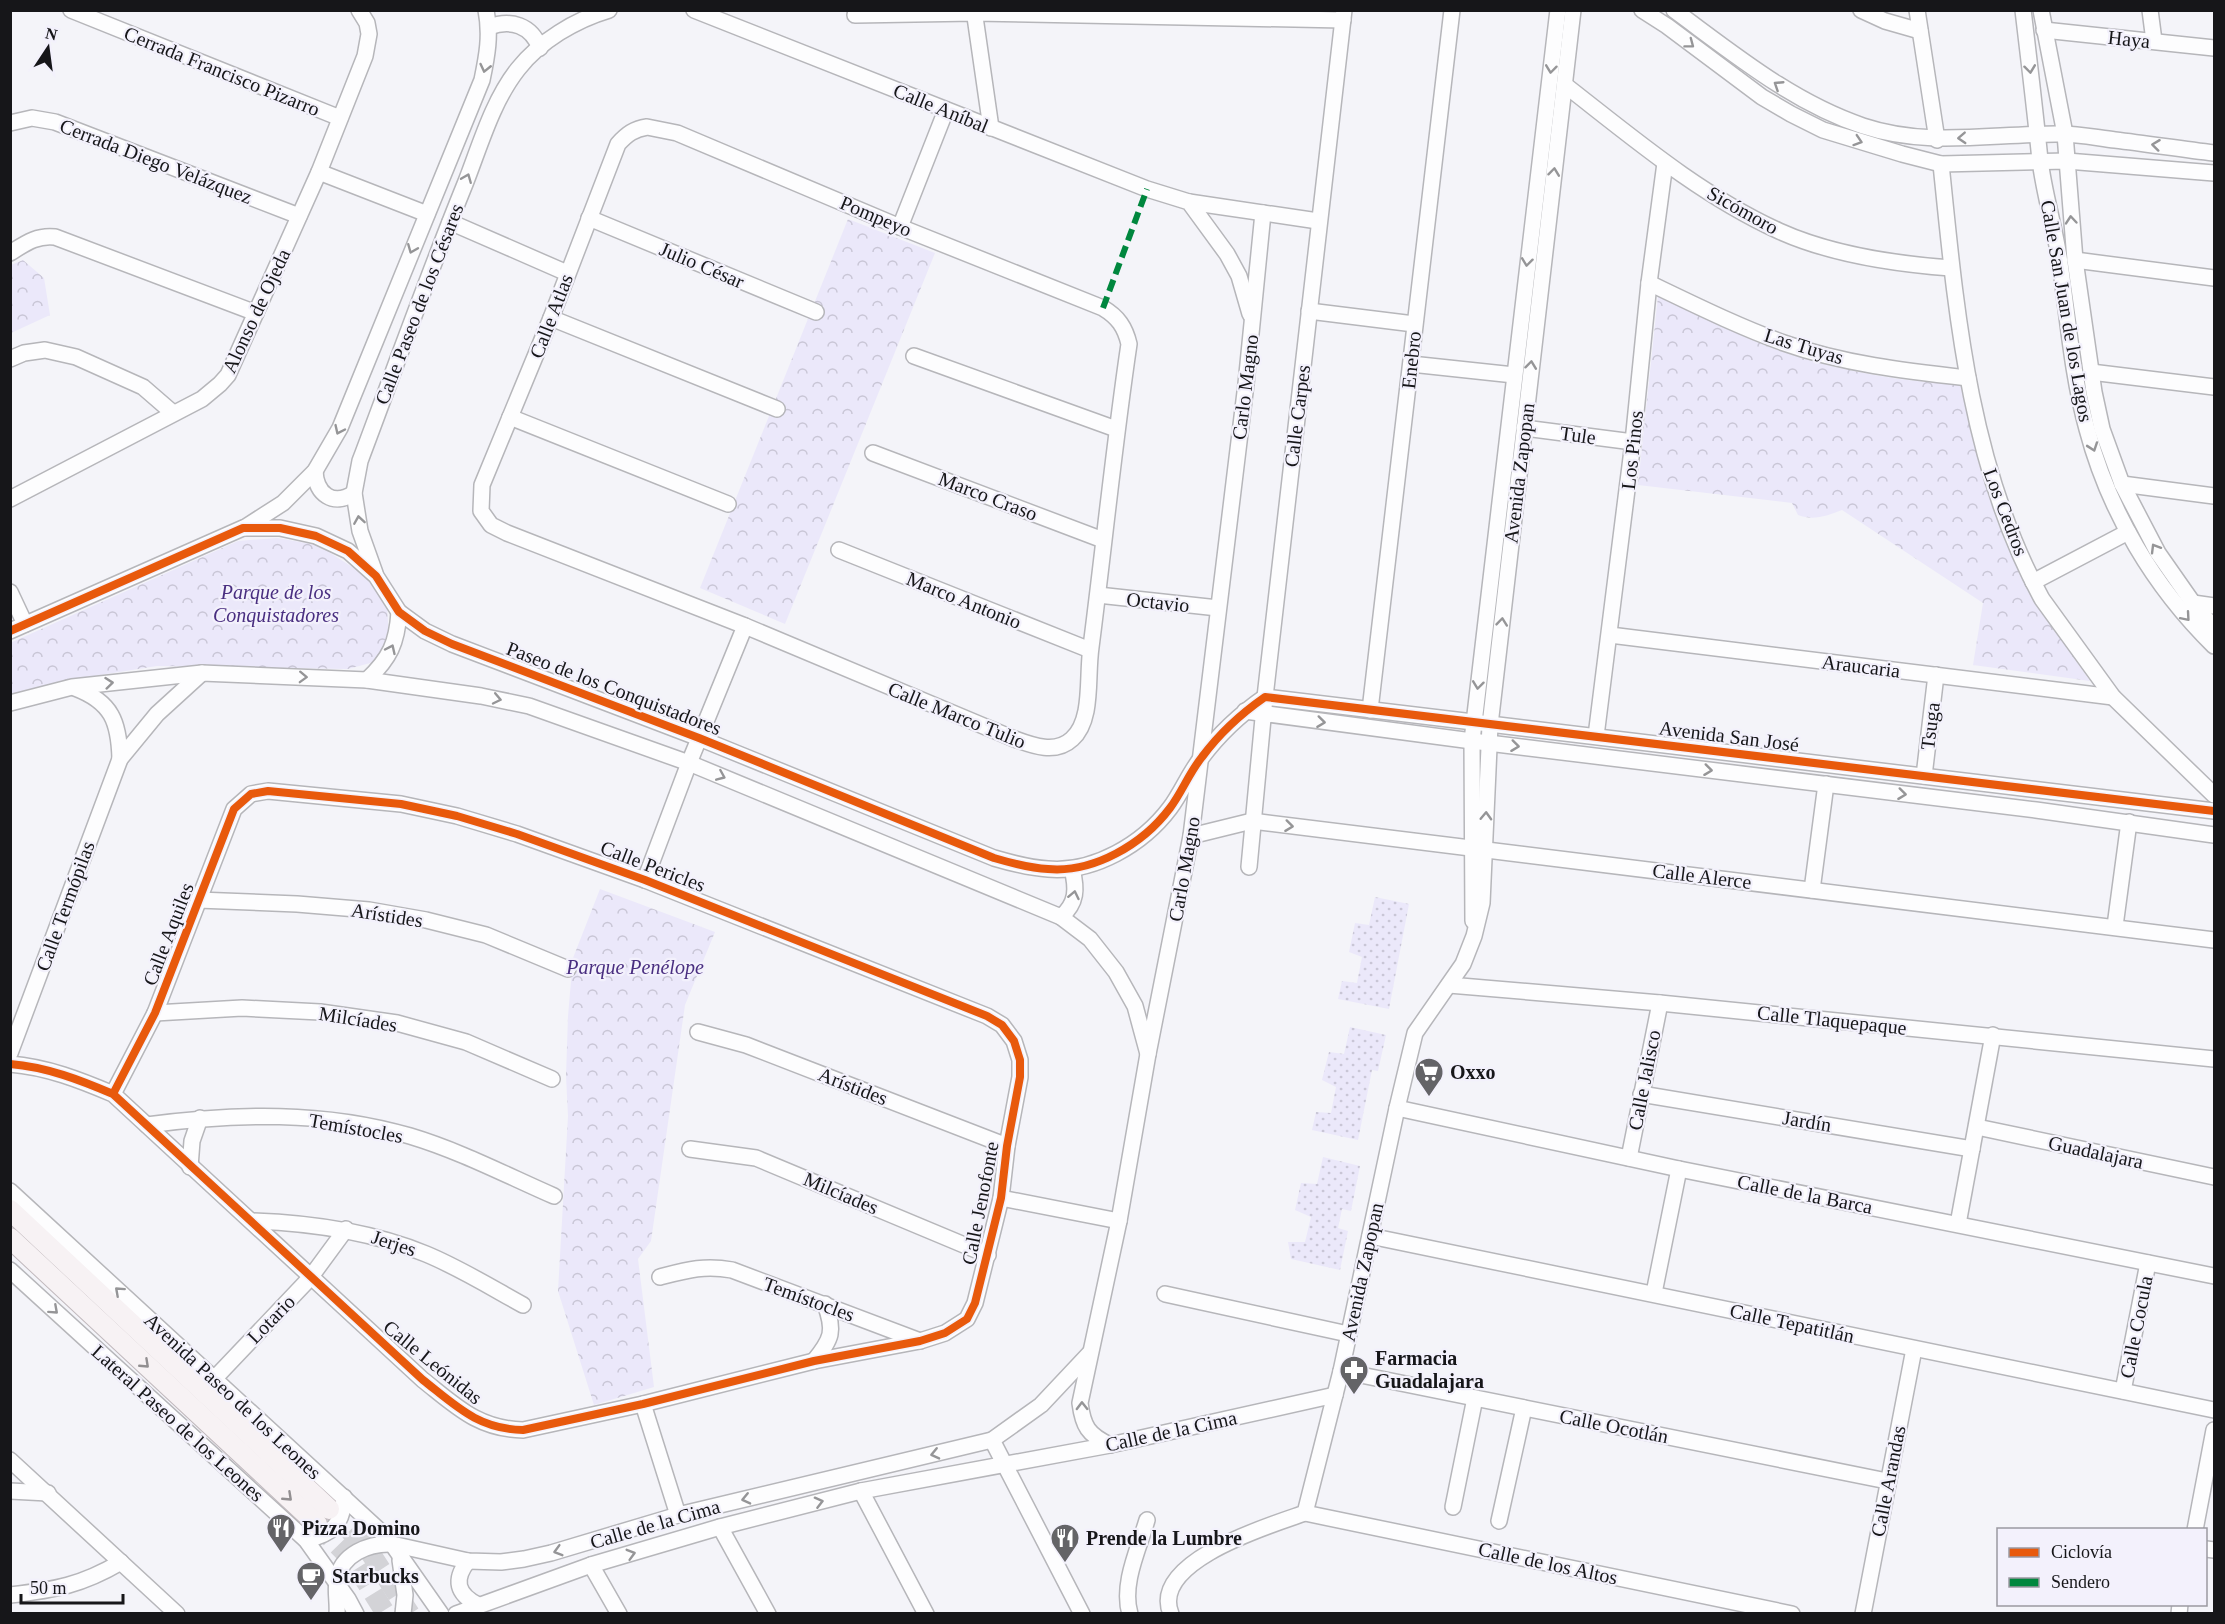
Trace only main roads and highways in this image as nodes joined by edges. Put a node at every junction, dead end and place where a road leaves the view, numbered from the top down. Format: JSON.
{"nodes":[{"id":1,"x":10,"y":1210,"type":"edge"},
{"id":2,"x":10,"y":1238,"type":"edge"}],
"edges":[{"from":2,"to":1,"type":"main road","name":"Avenida Paseo de los Leones","one_way":true}]}
